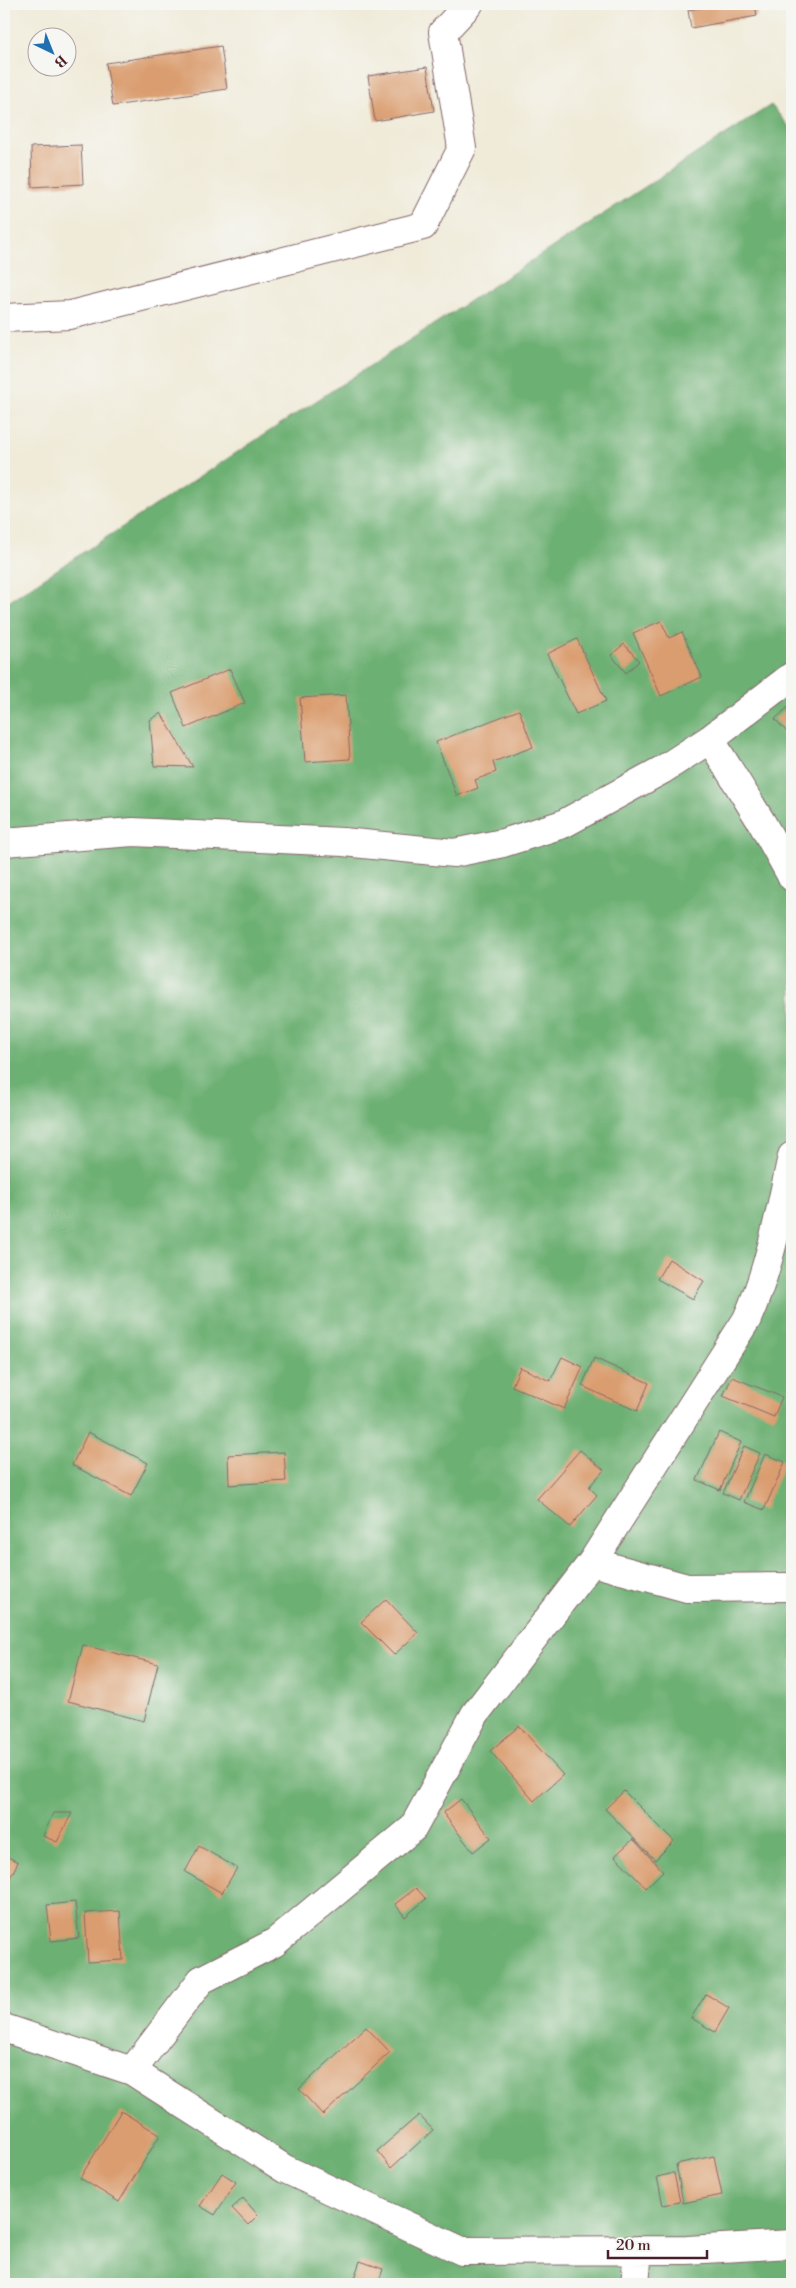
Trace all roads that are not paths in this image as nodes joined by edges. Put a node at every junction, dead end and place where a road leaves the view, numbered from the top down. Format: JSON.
{"nodes":[{"id":1,"x":469,"y":4,"type":"edge"},
{"id":2,"x":4,"y":318,"type":"edge"},
{"id":3,"x":792,"y":676,"type":"edge"},
{"id":4,"x":710,"y":739,"type":"junction"},
{"id":5,"x":4,"y":842,"type":"edge"},
{"id":6,"x":792,"y":877,"type":"edge"},
{"id":7,"x":792,"y":1156,"type":"edge"},
{"id":8,"x":592,"y":1562,"type":"junction"},
{"id":9,"x":792,"y":1587,"type":"edge"},
{"id":10,"x":9,"y":2037,"type":"edge"},
{"id":11,"x":132,"y":2072,"type":"junction"},
{"id":12,"x":792,"y":2244,"type":"edge"},
{"id":13,"x":638,"y":2250,"type":"junction"},
{"id":14,"x":635,"y":2284,"type":"edge"}],
"edges":[{"from":1,"to":2,"type":"street"},
{"from":3,"to":4,"type":"street"},
{"from":4,"to":5,"type":"street"},
{"from":4,"to":6,"type":"street"},
{"from":7,"to":8,"type":"street"},
{"from":8,"to":9,"type":"street"},
{"from":8,"to":11,"type":"street"},
{"from":10,"to":11,"type":"street"},
{"from":11,"to":13,"type":"street"},
{"from":12,"to":13,"type":"street"},
{"from":13,"to":14,"type":"street"}]}
